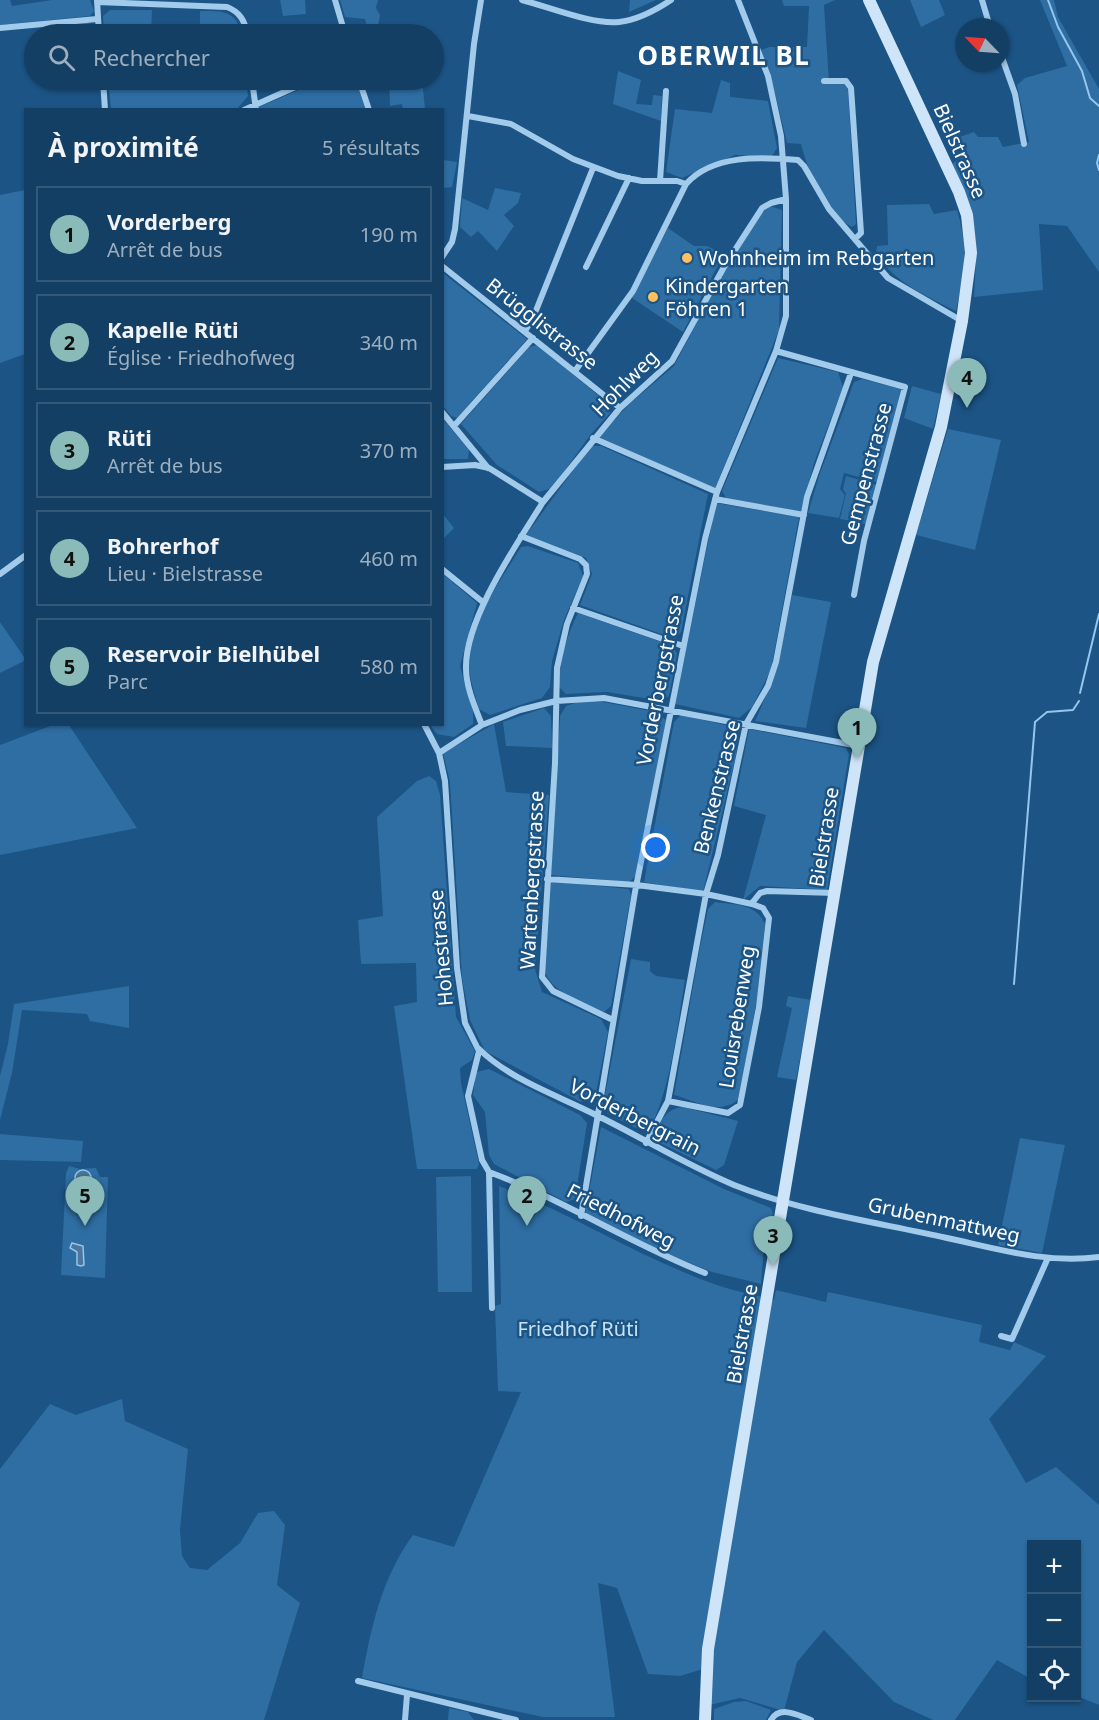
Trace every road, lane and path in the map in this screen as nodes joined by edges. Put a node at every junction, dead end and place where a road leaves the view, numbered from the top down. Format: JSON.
{"nodes":[{"id":1,"x":335,"y":0,"type":"edge"},
{"id":2,"x":481,"y":0,"type":"edge"},
{"id":3,"x":522,"y":0,"type":"edge"},
{"id":4,"x":671,"y":0,"type":"edge"},
{"id":5,"x":738,"y":0,"type":"edge"},
{"id":6,"x":869,"y":0,"type":"edge"},
{"id":7,"x":982,"y":0,"type":"edge"},
{"id":8,"x":97,"y":1,"type":"edge"},
{"id":9,"x":987,"y":18,"type":"edge"},
{"id":10,"x":97,"y":19,"type":"junction"},
{"id":11,"x":43,"y":24,"type":"edge"},
{"id":12,"x":98,"y":24,"type":"edge"},
{"id":13,"x":244,"y":24,"type":"edge"},
{"id":14,"x":342,"y":24,"type":"edge"},
{"id":15,"x":24,"y":26,"type":"edge"},
{"id":16,"x":0,"y":28,"type":"edge"},
{"id":17,"x":1007,"y":72,"type":"edge"},
{"id":18,"x":824,"y":81,"type":"dead end"},
{"id":19,"x":104,"y":90,"type":"edge"},
{"id":20,"x":253,"y":90,"type":"edge"},
{"id":21,"x":290,"y":90,"type":"edge"},
{"id":22,"x":362,"y":90,"type":"edge"},
{"id":23,"x":666,"y":91,"type":"dead end"},
{"id":24,"x":255,"y":107,"type":"edge"},
{"id":25,"x":105,"y":108,"type":"edge"},
{"id":26,"x":368,"y":108,"type":"edge"},
{"id":27,"x":468,"y":116,"type":"junction"},
{"id":28,"x":1024,"y":144,"type":"dead end"},
{"id":29,"x":783,"y":159,"type":"junction"},
{"id":30,"x":593,"y":168,"type":"junction"},
{"id":31,"x":629,"y":178,"type":"junction"},
{"id":32,"x":660,"y":181,"type":"junction"},
{"id":33,"x":686,"y":184,"type":"junction"},
{"id":34,"x":786,"y":199,"type":"junction"},
{"id":35,"x":855,"y":239,"type":"junction"},
{"id":36,"x":444,"y":254,"type":"edge"},
{"id":37,"x":586,"y":267,"type":"dead end"},
{"id":38,"x":444,"y":268,"type":"edge"},
{"id":39,"x":962,"y":321,"type":"junction"},
{"id":40,"x":525,"y":331,"type":"junction"},
{"id":41,"x":533,"y":338,"type":"junction"},
{"id":42,"x":776,"y":351,"type":"junction"},
{"id":43,"x":575,"y":371,"type":"junction"},
{"id":44,"x":851,"y":373,"type":"junction"},
{"id":45,"x":620,"y":408,"type":"junction"},
{"id":46,"x":444,"y":414,"type":"edge"},
{"id":47,"x":454,"y":426,"type":"junction"},
{"id":48,"x":594,"y":438,"type":"junction"},
{"id":49,"x":444,"y":467,"type":"edge"},
{"id":50,"x":489,"y":468,"type":"junction"},
{"id":51,"x":716,"y":496,"type":"junction"},
{"id":52,"x":543,"y":502,"type":"junction"},
{"id":53,"x":804,"y":515,"type":"junction"},
{"id":54,"x":521,"y":536,"type":"junction"},
{"id":55,"x":24,"y":556,"type":"edge"},
{"id":56,"x":444,"y":571,"type":"edge"},
{"id":57,"x":0,"y":574,"type":"edge"},
{"id":58,"x":854,"y":595,"type":"dead end"},
{"id":59,"x":484,"y":603,"type":"junction"},
{"id":60,"x":573,"y":608,"type":"junction"},
{"id":61,"x":683,"y":646,"type":"junction"},
{"id":62,"x":556,"y":701,"type":"junction"},
{"id":63,"x":670,"y":709,"type":"junction"},
{"id":64,"x":746,"y":724,"type":"junction"},
{"id":65,"x":482,"y":725,"type":"junction"},
{"id":66,"x":425,"y":726,"type":"edge"},
{"id":67,"x":859,"y":746,"type":"junction"},
{"id":68,"x":439,"y":753,"type":"junction"},
{"id":69,"x":547,"y":879,"type":"junction"},
{"id":70,"x":637,"y":885,"type":"junction"},
{"id":71,"x":835,"y":893,"type":"junction"},
{"id":72,"x":706,"y":894,"type":"junction"},
{"id":73,"x":752,"y":903,"type":"junction"},
{"id":74,"x":613,"y":1020,"type":"junction"},
{"id":75,"x":478,"y":1048,"type":"junction"},
{"id":76,"x":668,"y":1101,"type":"junction"},
{"id":77,"x":599,"y":1116,"type":"junction"},
{"id":78,"x":646,"y":1143,"type":"junction"},
{"id":79,"x":489,"y":1172,"type":"junction"},
{"id":80,"x":784,"y":1201,"type":"junction"},
{"id":81,"x":581,"y":1216,"type":"junction"},
{"id":82,"x":1099,"y":1257,"type":"edge"},
{"id":83,"x":1047,"y":1260,"type":"junction"},
{"id":84,"x":705,"y":1274,"type":"dead end"},
{"id":85,"x":492,"y":1308,"type":"dead end"},
{"id":86,"x":1000,"y":1336,"type":"dead end"},
{"id":87,"x":358,"y":1681,"type":"dead end"},
{"id":88,"x":407,"y":1695,"type":"junction"},
{"id":89,"x":478,"y":1712,"type":"junction"},
{"id":90,"x":405,"y":1720,"type":"edge"},
{"id":91,"x":478,"y":1720,"type":"edge"},
{"id":92,"x":516,"y":1720,"type":"edge"},
{"id":93,"x":705,"y":1720,"type":"edge"},
{"id":94,"x":771,"y":1720,"type":"edge"},
{"id":95,"x":811,"y":1720,"type":"edge"}],
"edges":[{"from":1,"to":14,"type":"street"},
{"from":2,"to":27,"type":"street"},
{"from":3,"to":4,"type":"street"},
{"from":5,"to":29,"type":"street","name":"Vorderbergstrasse"},
{"from":6,"to":39,"type":"main road","name":"Bielstrasse"},
{"from":7,"to":9,"type":"street"},
{"from":8,"to":10,"type":"street"},
{"from":8,"to":13,"type":"street"},
{"from":10,"to":11,"type":"street"},
{"from":10,"to":12,"type":"street"},
{"from":15,"to":16,"type":"street"},
{"from":17,"to":28,"type":"street"},
{"from":18,"to":35,"type":"street"},
{"from":19,"to":25,"type":"street"},
{"from":20,"to":24,"type":"street"},
{"from":21,"to":24,"type":"street"},
{"from":22,"to":26,"type":"street"},
{"from":23,"to":32,"type":"street"},
{"from":27,"to":30,"type":"street"},
{"from":27,"to":36,"type":"street"},
{"from":29,"to":33,"type":"street"},
{"from":29,"to":34,"type":"street","name":"Vorderbergstrasse"},
{"from":29,"to":35,"type":"street"},
{"from":30,"to":31,"type":"street"},
{"from":30,"to":40,"type":"street"},
{"from":31,"to":32,"type":"street"},
{"from":31,"to":37,"type":"street"},
{"from":32,"to":33,"type":"street"},
{"from":33,"to":43,"type":"street"},
{"from":34,"to":42,"type":"street","name":"Vorderbergstrasse"},
{"from":34,"to":45,"type":"street","name":"Hohlweg"},
{"from":35,"to":39,"type":"street"},
{"from":38,"to":40,"type":"street","name":"Brügglistrasse"},
{"from":39,"to":67,"type":"main road","name":"Bielstrasse"},
{"from":40,"to":41,"type":"street","name":"Brügglistrasse"},
{"from":41,"to":43,"type":"street","name":"Brügglistrasse"},
{"from":41,"to":47,"type":"street"},
{"from":42,"to":44,"type":"street","name":"Gempenstrasse"},
{"from":42,"to":51,"type":"street","name":"Vorderbergstrasse"},
{"from":43,"to":45,"type":"street","name":"Brügglistrasse"},
{"from":44,"to":53,"type":"street","name":"Benkenstrasse"},
{"from":44,"to":58,"type":"street","name":"Gempenstrasse"},
{"from":45,"to":48,"type":"street","name":"Hohlweg"},
{"from":46,"to":47,"type":"street"},
{"from":47,"to":50,"type":"street"},
{"from":48,"to":51,"type":"street"},
{"from":48,"to":52,"type":"street","name":"Hohlweg"},
{"from":49,"to":50,"type":"street"},
{"from":50,"to":52,"type":"street"},
{"from":51,"to":53,"type":"street"},
{"from":51,"to":61,"type":"street","name":"Vorderbergstrasse"},
{"from":52,"to":54,"type":"street","name":"Hohlweg"},
{"from":53,"to":64,"type":"street","name":"Benkenstrasse"},
{"from":54,"to":59,"type":"street","name":"Hohlweg"},
{"from":54,"to":60,"type":"street","name":"Wartenbergstrasse"},
{"from":55,"to":57,"type":"street"},
{"from":56,"to":59,"type":"street"},
{"from":59,"to":65,"type":"street","name":"Hohlweg"},
{"from":60,"to":61,"type":"street"},
{"from":60,"to":62,"type":"street","name":"Wartenbergstrasse"},
{"from":61,"to":63,"type":"street","name":"Vorderbergstrasse"},
{"from":62,"to":63,"type":"street"},
{"from":62,"to":65,"type":"street"},
{"from":62,"to":69,"type":"street","name":"Wartenbergstrasse"},
{"from":63,"to":64,"type":"street"},
{"from":63,"to":70,"type":"street","name":"Vorderbergstrasse"},
{"from":64,"to":67,"type":"street"},
{"from":64,"to":72,"type":"street","name":"Benkenstrasse"},
{"from":65,"to":68,"type":"street"},
{"from":66,"to":68,"type":"street","name":"Hohestrasse"},
{"from":67,"to":71,"type":"main road","name":"Bielstrasse"},
{"from":68,"to":75,"type":"street","name":"Hohestrasse"},
{"from":69,"to":70,"type":"street"},
{"from":69,"to":74,"type":"street","name":"Wartenbergstrasse"},
{"from":70,"to":72,"type":"street"},
{"from":70,"to":74,"type":"street","name":"Vorderbergstrasse"},
{"from":71,"to":73,"type":"street"},
{"from":71,"to":80,"type":"main road","name":"Bielstrasse"},
{"from":72,"to":73,"type":"street"},
{"from":72,"to":76,"type":"street","name":"Benkenstrasse"},
{"from":73,"to":76,"type":"street","name":"Louisrebenweg"},
{"from":74,"to":77,"type":"street","name":"Vorderbergstrasse"},
{"from":75,"to":77,"type":"street","name":"Vorderbergrain"},
{"from":75,"to":79,"type":"street"},
{"from":76,"to":78,"type":"street","name":"Benkenstrasse"},
{"from":77,"to":78,"type":"street","name":"Vorderbergrain"},
{"from":77,"to":81,"type":"street","name":"Vorderbergstrasse"},
{"from":78,"to":80,"type":"street","name":"Vorderbergrain"},
{"from":79,"to":81,"type":"street","name":"Friedhofweg"},
{"from":79,"to":85,"type":"street"},
{"from":80,"to":83,"type":"street","name":"Grubenmattweg"},
{"from":80,"to":93,"type":"main road","name":"Bielstrasse"},
{"from":81,"to":84,"type":"street","name":"Friedhofweg"},
{"from":82,"to":83,"type":"street","name":"Grubenmattweg"},
{"from":83,"to":86,"type":"street"},
{"from":87,"to":88,"type":"street"},
{"from":88,"to":89,"type":"street"},
{"from":88,"to":90,"type":"street"},
{"from":89,"to":91,"type":"street"},
{"from":89,"to":92,"type":"street"},
{"from":94,"to":95,"type":"street"}]}
